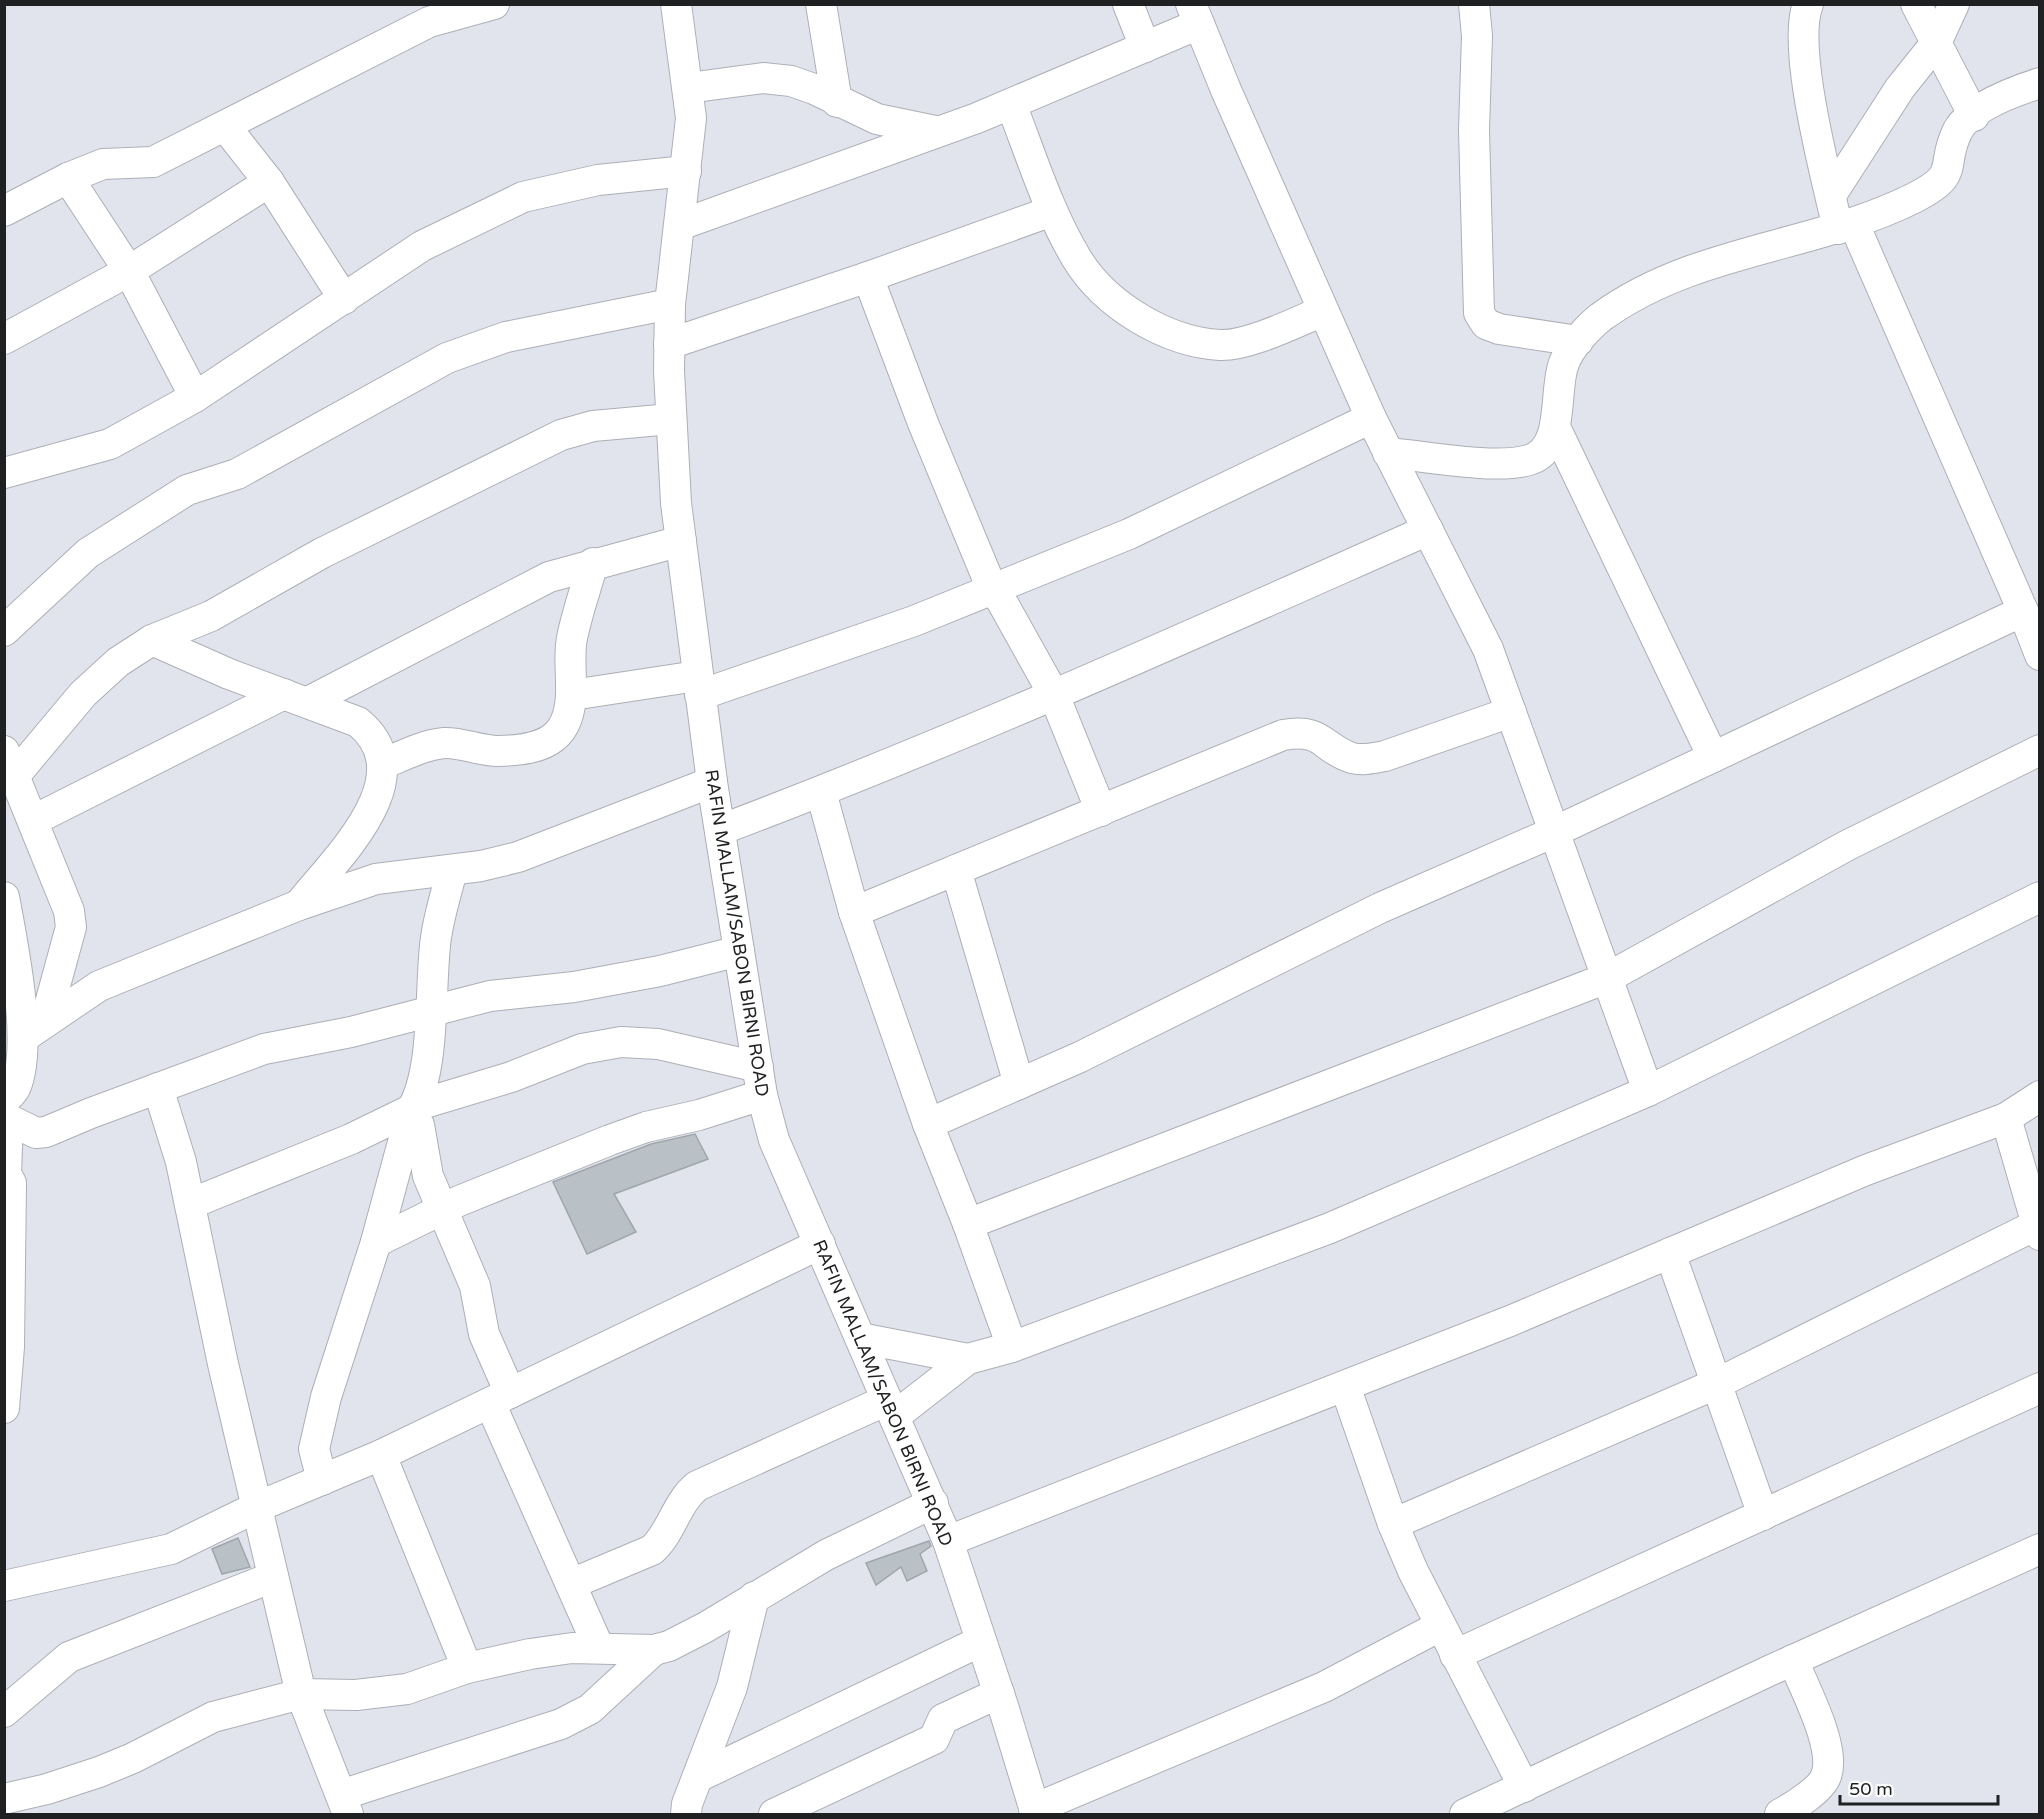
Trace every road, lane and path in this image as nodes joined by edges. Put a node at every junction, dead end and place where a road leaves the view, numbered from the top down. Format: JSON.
{"nodes":[{"id":1,"x":494,"y":4,"type":"edge"},
{"id":2,"x":676,"y":4,"type":"edge"},
{"id":3,"x":820,"y":4,"type":"edge"},
{"id":4,"x":1128,"y":4,"type":"edge"},
{"id":5,"x":1474,"y":4,"type":"edge"},
{"id":6,"x":1808,"y":4,"type":"edge"},
{"id":7,"x":1916,"y":4,"type":"edge"},
{"id":8,"x":1954,"y":4,"type":"edge"},
{"id":9,"x":1195,"y":14,"type":"edge"},
{"id":10,"x":1936,"y":43,"type":"junction"},
{"id":11,"x":1145,"y":47,"type":"junction"},
{"id":12,"x":2040,"y":83,"type":"edge"},
{"id":13,"x":688,"y":88,"type":"junction"},
{"id":14,"x":837,"y":102,"type":"junction"},
{"id":15,"x":1011,"y":104,"type":"junction"},
{"id":16,"x":1974,"y":116,"type":"junction"},
{"id":17,"x":225,"y":126,"type":"junction"},
{"id":18,"x":935,"y":131,"type":"junction"},
{"id":19,"x":686,"y":171,"type":"junction"},
{"id":20,"x":68,"y":178,"type":"junction"},
{"id":21,"x":269,"y":182,"type":"junction"},
{"id":22,"x":1831,"y":195,"type":"junction"},
{"id":23,"x":4,"y":211,"type":"edge"},
{"id":24,"x":1052,"y":211,"type":"junction"},
{"id":25,"x":680,"y":225,"type":"junction"},
{"id":26,"x":1846,"y":226,"type":"junction"},
{"id":27,"x":129,"y":271,"type":"junction"},
{"id":28,"x":868,"y":278,"type":"junction"},
{"id":29,"x":344,"y":298,"type":"junction"},
{"id":30,"x":670,"y":304,"type":"junction"},
{"id":31,"x":1323,"y":311,"type":"junction"},
{"id":32,"x":4,"y":339,"type":"edge"},
{"id":33,"x":1578,"y":341,"type":"junction"},
{"id":34,"x":669,"y":344,"type":"junction"},
{"id":35,"x":195,"y":397,"type":"junction"},
{"id":36,"x":1371,"y":418,"type":"junction"},
{"id":37,"x":671,"y":419,"type":"junction"},
{"id":38,"x":1554,"y":427,"type":"junction"},
{"id":39,"x":1388,"y":453,"type":"junction"},
{"id":40,"x":4,"y":473,"type":"edge"},
{"id":41,"x":1428,"y":530,"type":"junction"},
{"id":42,"x":681,"y":541,"type":"junction"},
{"id":43,"x":592,"y":563,"type":"junction"},
{"id":44,"x":992,"y":590,"type":"junction"},
{"id":45,"x":2023,"y":611,"type":"junction"},
{"id":46,"x":4,"y":631,"type":"edge"},
{"id":47,"x":152,"y":640,"type":"junction"},
{"id":48,"x":2040,"y":655,"type":"edge"},
{"id":49,"x":698,"y":686,"type":"junction"},
{"id":50,"x":572,"y":695,"type":"junction"},
{"id":51,"x":1054,"y":695,"type":"junction"},
{"id":52,"x":296,"y":698,"type":"junction"},
{"id":53,"x":1511,"y":712,"type":"junction"},
{"id":54,"x":2040,"y":750,"type":"edge"},
{"id":55,"x":1713,"y":757,"type":"junction"},
{"id":56,"x":10,"y":762,"type":"edge"},
{"id":57,"x":383,"y":764,"type":"junction"},
{"id":58,"x":712,"y":782,"type":"junction"},
{"id":59,"x":821,"y":792,"type":"junction"},
{"id":60,"x":1101,"y":811,"type":"junction"},
{"id":61,"x":33,"y":820,"type":"junction"},
{"id":62,"x":720,"y":830,"type":"junction"},
{"id":63,"x":1554,"y":832,"type":"junction"},
{"id":64,"x":452,"y":870,"type":"junction"},
{"id":65,"x":956,"y":870,"type":"junction"},
{"id":66,"x":4,"y":897,"type":"edge"},
{"id":67,"x":2040,"y":897,"type":"edge"},
{"id":68,"x":299,"y":905,"type":"junction"},
{"id":69,"x":854,"y":912,"type":"junction"},
{"id":70,"x":739,"y":951,"type":"junction"},
{"id":71,"x":1607,"y":978,"type":"junction"},
{"id":72,"x":432,"y":1011,"type":"junction"},
{"id":73,"x":34,"y":1030,"type":"junction"},
{"id":74,"x":760,"y":1081,"type":"junction"},
{"id":75,"x":1018,"y":1084,"type":"junction"},
{"id":76,"x":158,"y":1088,"type":"junction"},
{"id":77,"x":1648,"y":1091,"type":"junction"},
{"id":78,"x":2040,"y":1096,"type":"edge"},
{"id":79,"x":411,"y":1111,"type":"junction"},
{"id":80,"x":6,"y":1112,"type":"edge"},
{"id":81,"x":2006,"y":1118,"type":"junction"},
{"id":82,"x":928,"y":1124,"type":"junction"},
{"id":83,"x":189,"y":1204,"type":"junction"},
{"id":84,"x":443,"y":1209,"type":"junction"},
{"id":85,"x":968,"y":1224,"type":"junction"},
{"id":86,"x":2039,"y":1228,"type":"edge"},
{"id":87,"x":376,"y":1242,"type":"junction"},
{"id":88,"x":820,"y":1244,"type":"junction"},
{"id":89,"x":1670,"y":1253,"type":"junction"},
{"id":90,"x":860,"y":1338,"type":"junction"},
{"id":91,"x":1012,"y":1347,"type":"junction"},
{"id":92,"x":968,"y":1359,"type":"junction"},
{"id":93,"x":1718,"y":1383,"type":"junction"},
{"id":94,"x":1346,"y":1386,"type":"junction"},
{"id":95,"x":2040,"y":1388,"type":"edge"},
{"id":96,"x":500,"y":1398,"type":"junction"},
{"id":97,"x":4,"y":1408,"type":"edge"},
{"id":98,"x":891,"y":1408,"type":"junction"},
{"id":99,"x":381,"y":1455,"type":"junction"},
{"id":100,"x":322,"y":1480,"type":"junction"},
{"id":101,"x":933,"y":1503,"type":"junction"},
{"id":102,"x":257,"y":1507,"type":"junction"},
{"id":103,"x":1763,"y":1515,"type":"junction"},
{"id":104,"x":1393,"y":1524,"type":"junction"},
{"id":105,"x":948,"y":1541,"type":"junction"},
{"id":106,"x":2040,"y":1549,"type":"edge"},
{"id":107,"x":273,"y":1577,"type":"junction"},
{"id":108,"x":571,"y":1584,"type":"junction"},
{"id":109,"x":4,"y":1586,"type":"edge"},
{"id":110,"x":754,"y":1597,"type":"junction"},
{"id":111,"x":1440,"y":1626,"type":"junction"},
{"id":112,"x":981,"y":1641,"type":"junction"},
{"id":113,"x":599,"y":1648,"type":"junction"},
{"id":114,"x":654,"y":1650,"type":"junction"},
{"id":115,"x":1455,"y":1655,"type":"junction"},
{"id":116,"x":1793,"y":1660,"type":"junction"},
{"id":117,"x":467,"y":1668,"type":"junction"},
{"id":118,"x":999,"y":1693,"type":"junction"},
{"id":119,"x":301,"y":1694,"type":"junction"},
{"id":120,"x":4,"y":1712,"type":"edge"},
{"id":121,"x":698,"y":1777,"type":"junction"},
{"id":122,"x":1524,"y":1787,"type":"junction"},
{"id":123,"x":6,"y":1797,"type":"edge"},
{"id":124,"x":345,"y":1805,"type":"edge"},
{"id":125,"x":1035,"y":1812,"type":"edge"},
{"id":126,"x":686,"y":1815,"type":"edge"},
{"id":127,"x":774,"y":1815,"type":"edge"},
{"id":128,"x":1465,"y":1815,"type":"edge"},
{"id":129,"x":1780,"y":1815,"type":"edge"}],
"edges":[{"from":1,"to":17,"type":"street"},
{"from":2,"to":13,"type":"street","name":"RAFIN MALLAM/SABON BIRNI ROAD"},
{"from":3,"to":14,"type":"street"},
{"from":4,"to":11,"type":"street"},
{"from":5,"to":33,"type":"street"},
{"from":6,"to":22,"type":"street"},
{"from":7,"to":10,"type":"street"},
{"from":8,"to":10,"type":"street"},
{"from":9,"to":11,"type":"street"},
{"from":9,"to":31,"type":"street"},
{"from":10,"to":16,"type":"street"},
{"from":10,"to":22,"type":"street"},
{"from":11,"to":15,"type":"street"},
{"from":12,"to":16,"type":"street"},
{"from":13,"to":14,"type":"street"},
{"from":13,"to":19,"type":"street","name":"RAFIN MALLAM/SABON BIRNI ROAD"},
{"from":14,"to":18,"type":"street"},
{"from":15,"to":18,"type":"street"},
{"from":15,"to":24,"type":"street"},
{"from":16,"to":26,"type":"street"},
{"from":17,"to":20,"type":"street"},
{"from":17,"to":21,"type":"street"},
{"from":18,"to":25,"type":"street"},
{"from":19,"to":25,"type":"street","name":"RAFIN MALLAM/SABON BIRNI ROAD"},
{"from":19,"to":29,"type":"street"},
{"from":20,"to":23,"type":"street"},
{"from":20,"to":27,"type":"street"},
{"from":21,"to":27,"type":"street"},
{"from":21,"to":29,"type":"street"},
{"from":22,"to":26,"type":"street"},
{"from":24,"to":28,"type":"street"},
{"from":24,"to":31,"type":"street"},
{"from":25,"to":30,"type":"street","name":"RAFIN MALLAM/SABON BIRNI ROAD"},
{"from":26,"to":33,"type":"street"},
{"from":26,"to":45,"type":"street"},
{"from":27,"to":32,"type":"street"},
{"from":27,"to":35,"type":"street"},
{"from":28,"to":34,"type":"street"},
{"from":28,"to":44,"type":"street"},
{"from":29,"to":35,"type":"street"},
{"from":30,"to":34,"type":"street","name":"RAFIN MALLAM/SABON BIRNI ROAD"},
{"from":30,"to":46,"type":"street"},
{"from":31,"to":36,"type":"street"},
{"from":33,"to":38,"type":"street"},
{"from":34,"to":37,"type":"street","name":"RAFIN MALLAM/SABON BIRNI ROAD"},
{"from":35,"to":40,"type":"street"},
{"from":36,"to":39,"type":"street"},
{"from":36,"to":44,"type":"street"},
{"from":37,"to":42,"type":"street","name":"RAFIN MALLAM/SABON BIRNI ROAD"},
{"from":37,"to":47,"type":"street"},
{"from":38,"to":39,"type":"street"},
{"from":38,"to":55,"type":"street"},
{"from":39,"to":41,"type":"street"},
{"from":41,"to":51,"type":"street"},
{"from":41,"to":53,"type":"street"},
{"from":42,"to":43,"type":"street"},
{"from":42,"to":49,"type":"street","name":"RAFIN MALLAM/SABON BIRNI ROAD"},
{"from":43,"to":50,"type":"street"},
{"from":43,"to":52,"type":"street"},
{"from":44,"to":49,"type":"street"},
{"from":44,"to":51,"type":"street"},
{"from":45,"to":48,"type":"street"},
{"from":45,"to":55,"type":"street"},
{"from":47,"to":52,"type":"street"},
{"from":47,"to":56,"type":"street"},
{"from":49,"to":50,"type":"street"},
{"from":49,"to":58,"type":"street","name":"RAFIN MALLAM/SABON BIRNI ROAD"},
{"from":50,"to":57,"type":"street"},
{"from":51,"to":59,"type":"street"},
{"from":51,"to":60,"type":"street"},
{"from":52,"to":57,"type":"street"},
{"from":52,"to":61,"type":"street"},
{"from":53,"to":60,"type":"street"},
{"from":53,"to":63,"type":"street"},
{"from":54,"to":71,"type":"street"},
{"from":55,"to":63,"type":"street"},
{"from":56,"to":61,"type":"street"},
{"from":57,"to":68,"type":"street"},
{"from":58,"to":62,"type":"street","name":"RAFIN MALLAM/SABON BIRNI ROAD"},
{"from":58,"to":64,"type":"street"},
{"from":59,"to":62,"type":"street"},
{"from":59,"to":69,"type":"street"},
{"from":60,"to":65,"type":"street"},
{"from":61,"to":73,"type":"street"},
{"from":62,"to":70,"type":"street","name":"RAFIN MALLAM/SABON BIRNI ROAD"},
{"from":63,"to":71,"type":"street"},
{"from":63,"to":75,"type":"street"},
{"from":64,"to":68,"type":"street"},
{"from":64,"to":72,"type":"street"},
{"from":65,"to":69,"type":"street"},
{"from":65,"to":75,"type":"street"},
{"from":66,"to":73,"type":"street"},
{"from":67,"to":77,"type":"street"},
{"from":68,"to":73,"type":"street"},
{"from":69,"to":82,"type":"street"},
{"from":70,"to":72,"type":"street"},
{"from":70,"to":74,"type":"street","name":"RAFIN MALLAM/SABON BIRNI ROAD"},
{"from":71,"to":77,"type":"street"},
{"from":71,"to":85,"type":"street"},
{"from":72,"to":76,"type":"street"},
{"from":72,"to":79,"type":"street"},
{"from":73,"to":80,"type":"street"},
{"from":74,"to":79,"type":"street"},
{"from":74,"to":84,"type":"street"},
{"from":74,"to":88,"type":"street","name":"RAFIN MALLAM/SABON BIRNI ROAD"},
{"from":75,"to":82,"type":"street"},
{"from":76,"to":80,"type":"street"},
{"from":76,"to":83,"type":"street"},
{"from":77,"to":91,"type":"street"},
{"from":78,"to":81,"type":"street"},
{"from":79,"to":83,"type":"street"},
{"from":79,"to":84,"type":"street"},
{"from":79,"to":87,"type":"street"},
{"from":80,"to":97,"type":"street"},
{"from":81,"to":86,"type":"street"},
{"from":81,"to":89,"type":"street"},
{"from":82,"to":85,"type":"street"},
{"from":83,"to":102,"type":"street"},
{"from":84,"to":87,"type":"street"},
{"from":84,"to":96,"type":"street"},
{"from":85,"to":91,"type":"street"},
{"from":86,"to":93,"type":"street"},
{"from":87,"to":100,"type":"street"},
{"from":88,"to":90,"type":"street","name":"RAFIN MALLAM/SABON BIRNI ROAD"},
{"from":88,"to":96,"type":"street"},
{"from":89,"to":93,"type":"street"},
{"from":89,"to":94,"type":"street"},
{"from":90,"to":92,"type":"street"},
{"from":90,"to":98,"type":"street","name":"RAFIN MALLAM/SABON BIRNI ROAD"},
{"from":91,"to":92,"type":"street"},
{"from":92,"to":98,"type":"street"},
{"from":93,"to":103,"type":"street"},
{"from":93,"to":104,"type":"street"},
{"from":94,"to":104,"type":"street"},
{"from":94,"to":105,"type":"street"},
{"from":95,"to":103,"type":"street"},
{"from":96,"to":99,"type":"street"},
{"from":96,"to":108,"type":"street"},
{"from":98,"to":101,"type":"street","name":"RAFIN MALLAM/SABON BIRNI ROAD"},
{"from":98,"to":108,"type":"street"},
{"from":99,"to":100,"type":"street"},
{"from":99,"to":117,"type":"street"},
{"from":100,"to":102,"type":"street"},
{"from":101,"to":105,"type":"street","name":"RAFIN MALLAM/SABON BIRNI ROAD"},
{"from":101,"to":110,"type":"street"},
{"from":102,"to":107,"type":"street"},
{"from":102,"to":109,"type":"street"},
{"from":103,"to":115,"type":"street"},
{"from":104,"to":111,"type":"street"},
{"from":105,"to":112,"type":"street","name":"RAFIN MALLAM/SABON BIRNI ROAD"},
{"from":106,"to":116,"type":"street"},
{"from":107,"to":119,"type":"street"},
{"from":107,"to":120,"type":"street"},
{"from":108,"to":113,"type":"street"},
{"from":110,"to":114,"type":"street"},
{"from":110,"to":121,"type":"street"},
{"from":111,"to":115,"type":"street"},
{"from":111,"to":125,"type":"street"},
{"from":112,"to":118,"type":"street","name":"RAFIN MALLAM/SABON BIRNI ROAD"},
{"from":112,"to":121,"type":"street"},
{"from":113,"to":114,"type":"street"},
{"from":113,"to":117,"type":"street"},
{"from":114,"to":124,"type":"street"},
{"from":115,"to":122,"type":"street"},
{"from":116,"to":122,"type":"street"},
{"from":116,"to":129,"type":"street"},
{"from":117,"to":119,"type":"street"},
{"from":118,"to":125,"type":"street","name":"RAFIN MALLAM/SABON BIRNI ROAD"},
{"from":118,"to":127,"type":"street"},
{"from":119,"to":123,"type":"street"},
{"from":119,"to":124,"type":"street"},
{"from":121,"to":126,"type":"street"},
{"from":122,"to":128,"type":"street"}]}
